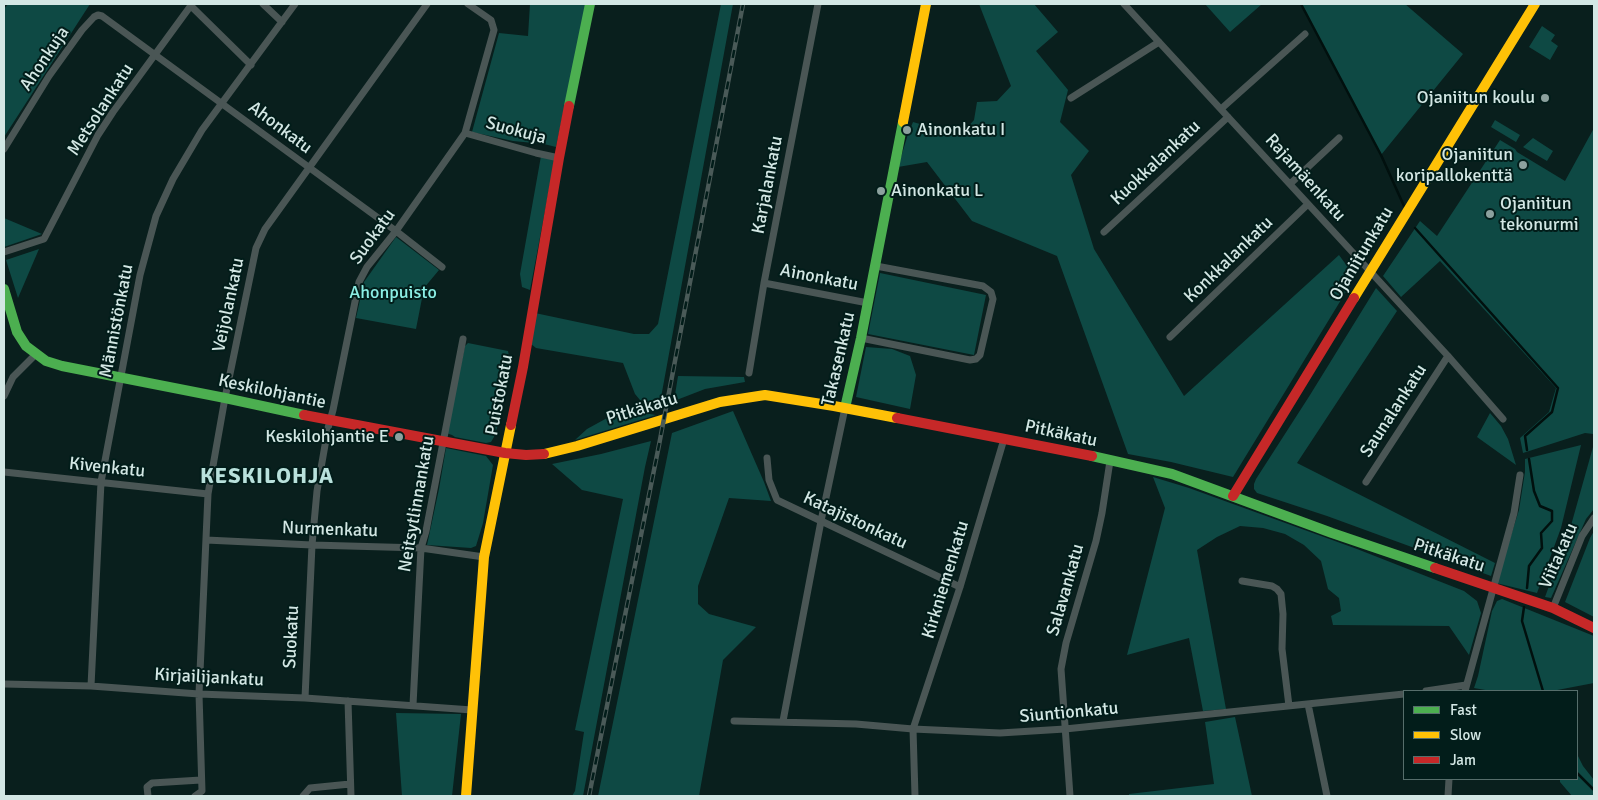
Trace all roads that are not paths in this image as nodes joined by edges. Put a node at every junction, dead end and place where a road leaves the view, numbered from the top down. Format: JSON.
{"nodes":[{"id":1,"x":263,"y":4,"type":"edge"},
{"id":2,"x":295,"y":4,"type":"edge"},
{"id":3,"x":427,"y":4,"type":"edge"},
{"id":4,"x":468,"y":4,"type":"edge"},
{"id":5,"x":590,"y":4,"type":"edge"},
{"id":6,"x":818,"y":4,"type":"edge"},
{"id":7,"x":926,"y":4,"type":"edge"},
{"id":8,"x":1124,"y":4,"type":"edge"},
{"id":9,"x":1535,"y":4,"type":"edge"},
{"id":10,"x":192,"y":5,"type":"edge"},
{"id":11,"x":98,"y":15,"type":"joint"},
{"id":12,"x":282,"y":22,"type":"junction"},
{"id":13,"x":1305,"y":34,"type":"dead end"},
{"id":14,"x":1159,"y":42,"type":"junction"},
{"id":15,"x":154,"y":56,"type":"junction"},
{"id":16,"x":251,"y":65,"type":"junction"},
{"id":17,"x":1071,"y":98,"type":"dead end"},
{"id":18,"x":222,"y":104,"type":"junction"},
{"id":19,"x":1221,"y":109,"type":"junction"},
{"id":20,"x":1228,"y":117,"type":"junction"},
{"id":21,"x":465,"y":133,"type":"junction"},
{"id":22,"x":1339,"y":138,"type":"dead end"},
{"id":23,"x":4,"y":149,"type":"edge"},
{"id":24,"x":559,"y":158,"type":"junction"},
{"id":25,"x":308,"y":168,"type":"junction"},
{"id":26,"x":1290,"y":184,"type":"junction"},
{"id":27,"x":1308,"y":204,"type":"junction"},
{"id":28,"x":396,"y":231,"type":"junction"},
{"id":29,"x":1104,"y":232,"type":"dead end"},
{"id":30,"x":4,"y":252,"type":"edge"},
{"id":31,"x":876,"y":266,"type":"junction"},
{"id":32,"x":442,"y":267,"type":"dead end"},
{"id":33,"x":1370,"y":273,"type":"junction"},
{"id":34,"x":764,"y":283,"type":"junction"},
{"id":35,"x":4,"y":289,"type":"edge"},
{"id":36,"x":868,"y":303,"type":"junction"},
{"id":37,"x":1170,"y":337,"type":"dead end"},
{"id":38,"x":862,"y":338,"type":"junction"},
{"id":39,"x":463,"y":340,"type":"dead end"},
{"id":40,"x":36,"y":354,"type":"junction"},
{"id":41,"x":1448,"y":356,"type":"junction"},
{"id":42,"x":749,"y":372,"type":"dead end"},
{"id":43,"x":122,"y":378,"type":"junction"},
{"id":44,"x":4,"y":396,"type":"edge"},
{"id":45,"x":225,"y":398,"type":"junction"},
{"id":46,"x":844,"y":408,"type":"junction"},
{"id":47,"x":1503,"y":419,"type":"dead end"},
{"id":48,"x":330,"y":421,"type":"junction"},
{"id":49,"x":1004,"y":439,"type":"junction"},
{"id":50,"x":442,"y":441,"type":"junction"},
{"id":51,"x":505,"y":453,"type":"junction"},
{"id":52,"x":767,"y":458,"type":"dead end"},
{"id":53,"x":1110,"y":461,"type":"junction"},
{"id":54,"x":4,"y":472,"type":"edge"},
{"id":55,"x":1520,"y":475,"type":"dead end"},
{"id":56,"x":101,"y":482,"type":"junction"},
{"id":57,"x":1366,"y":482,"type":"dead end"},
{"id":58,"x":208,"y":494,"type":"junction"},
{"id":59,"x":1233,"y":496,"type":"junction"},
{"id":60,"x":1594,"y":518,"type":"edge"},
{"id":61,"x":821,"y":521,"type":"junction"},
{"id":62,"x":206,"y":540,"type":"junction"},
{"id":63,"x":312,"y":545,"type":"junction"},
{"id":64,"x":421,"y":548,"type":"junction"},
{"id":65,"x":484,"y":557,"type":"junction"},
{"id":66,"x":1242,"y":581,"type":"dead end"},
{"id":67,"x":960,"y":587,"type":"junction"},
{"id":68,"x":1492,"y":587,"type":"junction"},
{"id":69,"x":1552,"y":608,"type":"junction"},
{"id":70,"x":1594,"y":628,"type":"edge"},
{"id":71,"x":4,"y":684,"type":"edge"},
{"id":72,"x":91,"y":686,"type":"junction"},
{"id":73,"x":1465,"y":688,"type":"edge"},
{"id":74,"x":1439,"y":690,"type":"edge"},
{"id":75,"x":199,"y":694,"type":"junction"},
{"id":76,"x":1403,"y":694,"type":"edge"},
{"id":77,"x":305,"y":698,"type":"junction"},
{"id":78,"x":348,"y":700,"type":"junction"},
{"id":79,"x":1308,"y":704,"type":"junction"},
{"id":80,"x":413,"y":705,"type":"junction"},
{"id":81,"x":1289,"y":706,"type":"junction"},
{"id":82,"x":472,"y":710,"type":"junction"},
{"id":83,"x":734,"y":720,"type":"dead end"},
{"id":84,"x":783,"y":721,"type":"junction"},
{"id":85,"x":913,"y":729,"type":"junction"},
{"id":86,"x":1065,"y":729,"type":"junction"},
{"id":87,"x":201,"y":780,"type":"junction"},
{"id":88,"x":1449,"y":780,"type":"edge"},
{"id":89,"x":350,"y":784,"type":"junction"},
{"id":90,"x":148,"y":796,"type":"edge"},
{"id":91,"x":195,"y":796,"type":"edge"},
{"id":92,"x":302,"y":796,"type":"edge"},
{"id":93,"x":351,"y":796,"type":"edge"},
{"id":94,"x":466,"y":796,"type":"edge"},
{"id":95,"x":915,"y":796,"type":"edge"},
{"id":96,"x":1070,"y":796,"type":"edge"},
{"id":97,"x":1327,"y":796,"type":"edge"},
{"id":98,"x":1448,"y":796,"type":"edge"}],
"edges":[{"from":1,"to":12,"type":"street"},
{"from":2,"to":12,"type":"street","name":"Männistönkatu"},
{"from":3,"to":25,"type":"street","name":"Veijolankatu"},
{"from":4,"to":21,"type":"street","name":"Suokatu"},
{"from":5,"to":24,"type":"street","name":"Puistokatu"},
{"from":6,"to":34,"type":"street","name":"Karjalankatu"},
{"from":7,"to":31,"type":"street","name":"Takasenkatu"},
{"from":8,"to":14,"type":"street","name":"Rajamäenkatu"},
{"from":9,"to":33,"type":"street","name":"Ojaniitunkatu"},
{"from":10,"to":15,"type":"street","name":"Metsolankatu"},
{"from":10,"to":16,"type":"street"},
{"from":11,"to":15,"type":"street","name":"Ahonkatu"},
{"from":11,"to":23,"type":"street","name":"Ahonkuja"},
{"from":12,"to":16,"type":"street","name":"Männistönkatu"},
{"from":13,"to":19,"type":"street"},
{"from":14,"to":17,"type":"street"},
{"from":14,"to":19,"type":"street","name":"Rajamäenkatu"},
{"from":15,"to":18,"type":"street","name":"Ahonkatu"},
{"from":15,"to":30,"type":"street","name":"Metsolankatu"},
{"from":16,"to":18,"type":"street","name":"Männistönkatu"},
{"from":18,"to":25,"type":"street","name":"Ahonkatu"},
{"from":18,"to":43,"type":"street","name":"Männistönkatu"},
{"from":19,"to":20,"type":"street","name":"Rajamäenkatu"},
{"from":20,"to":26,"type":"street","name":"Rajamäenkatu"},
{"from":20,"to":29,"type":"street","name":"Kuokkalankatu"},
{"from":21,"to":24,"type":"street","name":"Suokuja"},
{"from":21,"to":28,"type":"street","name":"Suokatu"},
{"from":22,"to":26,"type":"street"},
{"from":24,"to":51,"type":"street","name":"Puistokatu"},
{"from":25,"to":28,"type":"street","name":"Ahonkatu"},
{"from":25,"to":45,"type":"street","name":"Veijolankatu"},
{"from":26,"to":27,"type":"street","name":"Rajamäenkatu"},
{"from":27,"to":33,"type":"street","name":"Rajamäenkatu"},
{"from":27,"to":37,"type":"street","name":"Konkkalankatu"},
{"from":28,"to":32,"type":"street","name":"Ahonkatu"},
{"from":28,"to":48,"type":"street","name":"Suokatu"},
{"from":31,"to":36,"type":"street","name":"Takasenkatu"},
{"from":31,"to":38,"type":"street"},
{"from":33,"to":41,"type":"street","name":"Rajamäenkatu"},
{"from":33,"to":59,"type":"street","name":"Ojaniitunkatu"},
{"from":34,"to":36,"type":"street","name":"Ainonkatu"},
{"from":34,"to":42,"type":"street","name":"Karjalankatu"},
{"from":35,"to":40,"type":"street"},
{"from":36,"to":38,"type":"street","name":"Takasenkatu"},
{"from":38,"to":46,"type":"street","name":"Takasenkatu"},
{"from":39,"to":50,"type":"street","name":"Neitsytlinnankatu"},
{"from":40,"to":43,"type":"street","name":"Keskilohjantie"},
{"from":40,"to":44,"type":"street"},
{"from":41,"to":47,"type":"street","name":"Rajamäenkatu"},
{"from":41,"to":57,"type":"street","name":"Saunalankatu"},
{"from":43,"to":45,"type":"street","name":"Keskilohjantie"},
{"from":43,"to":56,"type":"street","name":"Männistönkatu"},
{"from":45,"to":48,"type":"street","name":"Keskilohjantie"},
{"from":45,"to":58,"type":"street","name":"Veijolankatu"},
{"from":46,"to":49,"type":"street","name":"Pitkäkatu"},
{"from":46,"to":51,"type":"street","name":"Pitkäkatu"},
{"from":46,"to":61,"type":"street","name":"Takasenkatu"},
{"from":48,"to":50,"type":"street","name":"Keskilohjantie"},
{"from":48,"to":63,"type":"street","name":"Suokatu"},
{"from":49,"to":53,"type":"street","name":"Pitkäkatu"},
{"from":49,"to":67,"type":"street","name":"Kirkniemenkatu"},
{"from":50,"to":51,"type":"street","name":"Keskilohjantie"},
{"from":50,"to":64,"type":"street","name":"Neitsytlinnankatu"},
{"from":51,"to":65,"type":"street","name":"Puistokatu"},
{"from":52,"to":61,"type":"street","name":"Katajistonkatu"},
{"from":53,"to":59,"type":"street","name":"Pitkäkatu"},
{"from":53,"to":86,"type":"street","name":"Salavankatu"},
{"from":54,"to":56,"type":"street","name":"Kivenkatu"},
{"from":55,"to":68,"type":"street"},
{"from":56,"to":58,"type":"street","name":"Kivenkatu"},
{"from":56,"to":72,"type":"street","name":"Männistönkatu"},
{"from":58,"to":62,"type":"street","name":"Veijolankatu"},
{"from":59,"to":68,"type":"street","name":"Pitkäkatu"},
{"from":60,"to":69,"type":"street","name":"Viitakatu"},
{"from":61,"to":67,"type":"street","name":"Katajistonkatu"},
{"from":61,"to":84,"type":"street","name":"Takasenkatu"},
{"from":62,"to":63,"type":"street","name":"Nurmenkatu"},
{"from":62,"to":75,"type":"street","name":"Veijolankatu"},
{"from":63,"to":64,"type":"street","name":"Nurmenkatu"},
{"from":63,"to":77,"type":"street","name":"Suokatu"},
{"from":64,"to":65,"type":"street","name":"Nurmenkatu"},
{"from":64,"to":80,"type":"street","name":"Neitsytlinnankatu"},
{"from":65,"to":82,"type":"street","name":"Puistokatu"},
{"from":66,"to":81,"type":"street"},
{"from":67,"to":85,"type":"street","name":"Kirkniemenkatu"},
{"from":68,"to":69,"type":"street","name":"Pitkäkatu"},
{"from":68,"to":73,"type":"street"},
{"from":69,"to":70,"type":"street","name":"Pitkäkatu"},
{"from":71,"to":72,"type":"street","name":"Kirjailijankatu"},
{"from":72,"to":75,"type":"street","name":"Kirjailijankatu"},
{"from":73,"to":74,"type":"street"},
{"from":75,"to":77,"type":"street","name":"Kirjailijankatu"},
{"from":75,"to":87,"type":"street","name":"Veijolankatu"},
{"from":76,"to":79,"type":"street","name":"Siuntionkatu"},
{"from":77,"to":78,"type":"street","name":"Kirjailijankatu"},
{"from":78,"to":80,"type":"street","name":"Kirjailijankatu"},
{"from":78,"to":89,"type":"street"},
{"from":79,"to":81,"type":"street","name":"Siuntionkatu"},
{"from":79,"to":97,"type":"street"},
{"from":80,"to":82,"type":"street","name":"Kirjailijankatu"},
{"from":81,"to":86,"type":"street","name":"Siuntionkatu"},
{"from":82,"to":94,"type":"street","name":"Puistokatu"},
{"from":83,"to":84,"type":"street","name":"Siuntionkatu"},
{"from":84,"to":85,"type":"street","name":"Siuntionkatu"},
{"from":85,"to":86,"type":"street","name":"Siuntionkatu"},
{"from":85,"to":95,"type":"street"},
{"from":86,"to":96,"type":"street","name":"Salavankatu"},
{"from":87,"to":90,"type":"street"},
{"from":87,"to":91,"type":"street"},
{"from":88,"to":98,"type":"street"},
{"from":89,"to":92,"type":"street"},
{"from":89,"to":93,"type":"street"}]}
